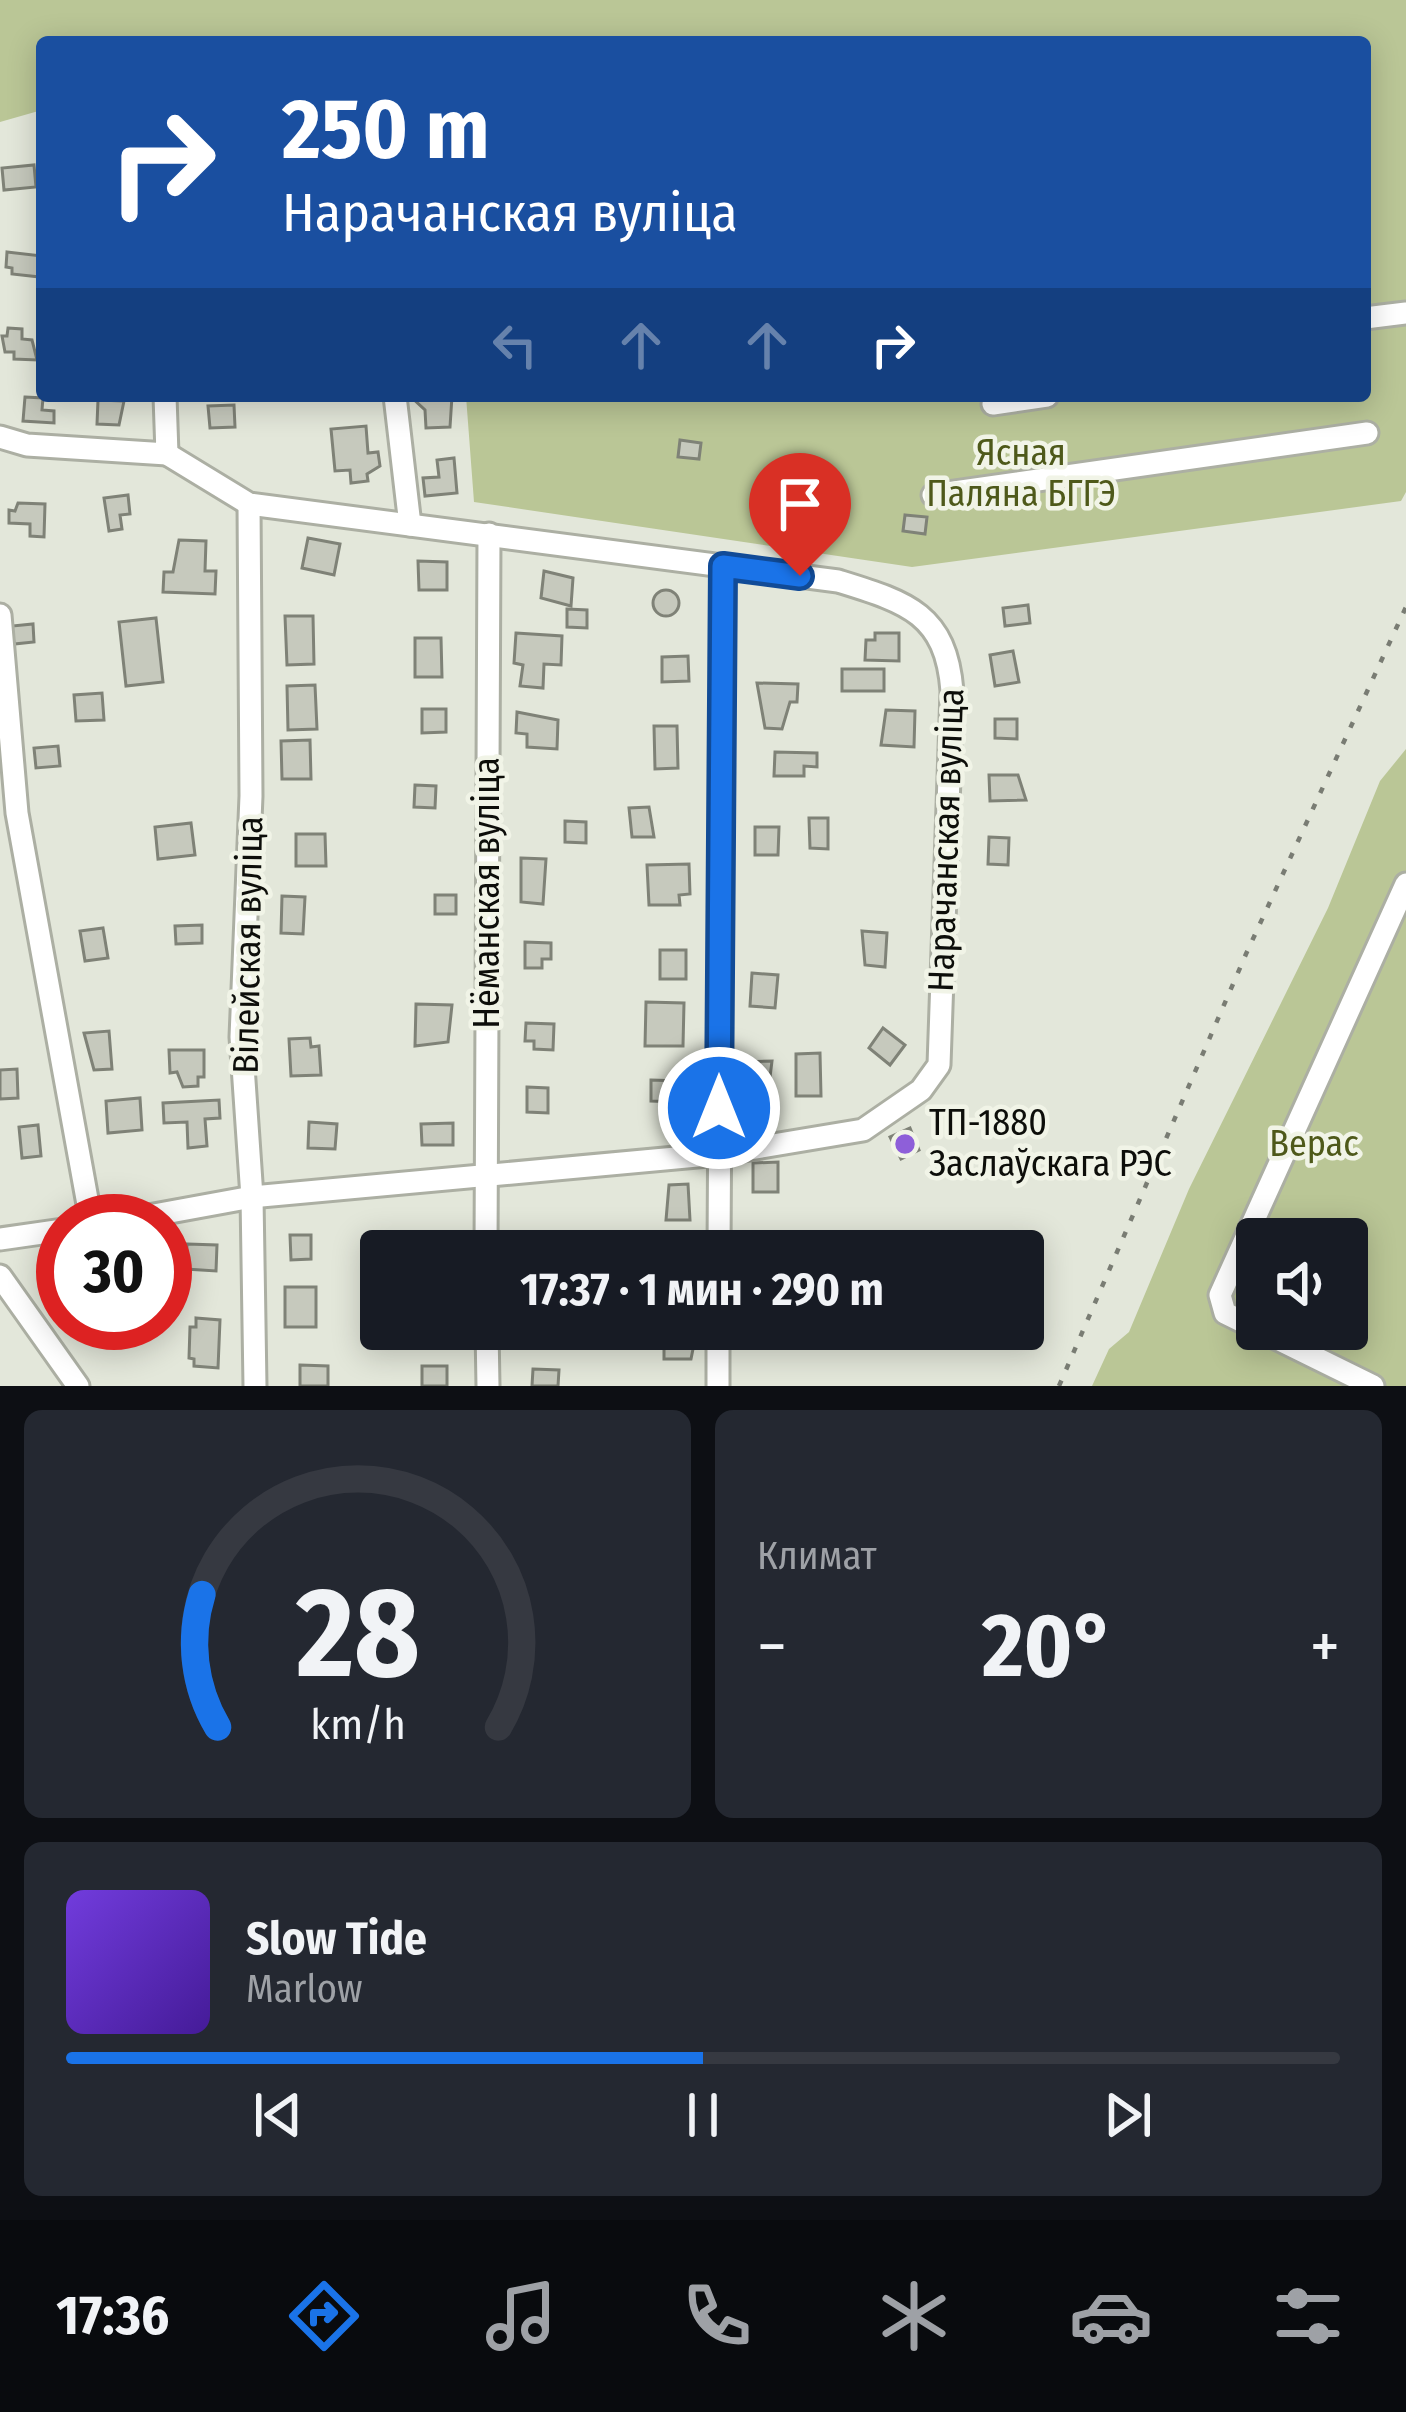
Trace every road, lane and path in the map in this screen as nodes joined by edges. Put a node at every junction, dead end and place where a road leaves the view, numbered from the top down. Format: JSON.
{"nodes":[{"id":1,"x":1406,"y":313,"type":"edge"},
{"id":2,"x":1371,"y":317,"type":"edge"},
{"id":3,"x":165,"y":402,"type":"edge"},
{"id":4,"x":396,"y":402,"type":"edge"},
{"id":5,"x":1006,"y":402,"type":"edge"},
{"id":6,"x":992,"y":404,"type":"dead end"},
{"id":7,"x":1367,"y":433,"type":"dead end"},
{"id":8,"x":0,"y":437,"type":"edge"},
{"id":9,"x":167,"y":454,"type":"junction"},
{"id":10,"x":933,"y":496,"type":"dead end"},
{"id":11,"x":248,"y":505,"type":"junction"},
{"id":12,"x":410,"y":525,"type":"junction"},
{"id":13,"x":489,"y":534,"type":"junction"},
{"id":14,"x":723,"y":566,"type":"junction"},
{"id":15,"x":0,"y":615,"type":"edge"},
{"id":16,"x":1406,"y":884,"type":"edge"},
{"id":17,"x":719,"y":1154,"type":"junction"},
{"id":18,"x":485,"y":1174,"type":"junction"},
{"id":19,"x":86,"y":1194,"type":"edge"},
{"id":20,"x":252,"y":1197,"type":"junction"},
{"id":21,"x":192,"y":1208,"type":"edge"},
{"id":22,"x":486,"y":1230,"type":"edge"},
{"id":23,"x":719,"y":1230,"type":"edge"},
{"id":24,"x":36,"y":1234,"type":"edge"},
{"id":25,"x":0,"y":1239,"type":"edge"},
{"id":26,"x":0,"y":1276,"type":"edge"},
{"id":27,"x":488,"y":1350,"type":"edge"},
{"id":28,"x":718,"y":1350,"type":"edge"},
{"id":29,"x":78,"y":1386,"type":"edge"},
{"id":30,"x":255,"y":1386,"type":"edge"},
{"id":31,"x":488,"y":1386,"type":"edge"},
{"id":32,"x":718,"y":1386,"type":"edge"},
{"id":33,"x":1373,"y":1386,"type":"edge"}],
"edges":[{"from":1,"to":2,"type":"street"},
{"from":3,"to":9,"type":"street"},
{"from":4,"to":12,"type":"street"},
{"from":5,"to":6,"type":"street"},
{"from":7,"to":10,"type":"street"},
{"from":8,"to":9,"type":"street"},
{"from":9,"to":11,"type":"street"},
{"from":11,"to":12,"type":"street","name":"Нарачанская вуліца"},
{"from":11,"to":20,"type":"street","name":"Вілейская вуліца"},
{"from":12,"to":13,"type":"street","name":"Нарачанская вуліца"},
{"from":13,"to":14,"type":"street","name":"Нарачанская вуліца"},
{"from":13,"to":18,"type":"street","name":"Нёманская вуліца"},
{"from":14,"to":17,"type":"street"},
{"from":14,"to":17,"type":"street","name":"Нарачанская вуліца"},
{"from":15,"to":19,"type":"street"},
{"from":16,"to":33,"type":"street"},
{"from":17,"to":18,"type":"street"},
{"from":17,"to":23,"type":"street"},
{"from":18,"to":20,"type":"street"},
{"from":18,"to":22,"type":"street","name":"Нёманская вуліца"},
{"from":20,"to":21,"type":"street"},
{"from":20,"to":30,"type":"street","name":"Вілейская вуліца"},
{"from":24,"to":25,"type":"street"},
{"from":26,"to":29,"type":"street"},
{"from":27,"to":31,"type":"street"},
{"from":28,"to":32,"type":"street"}]}
